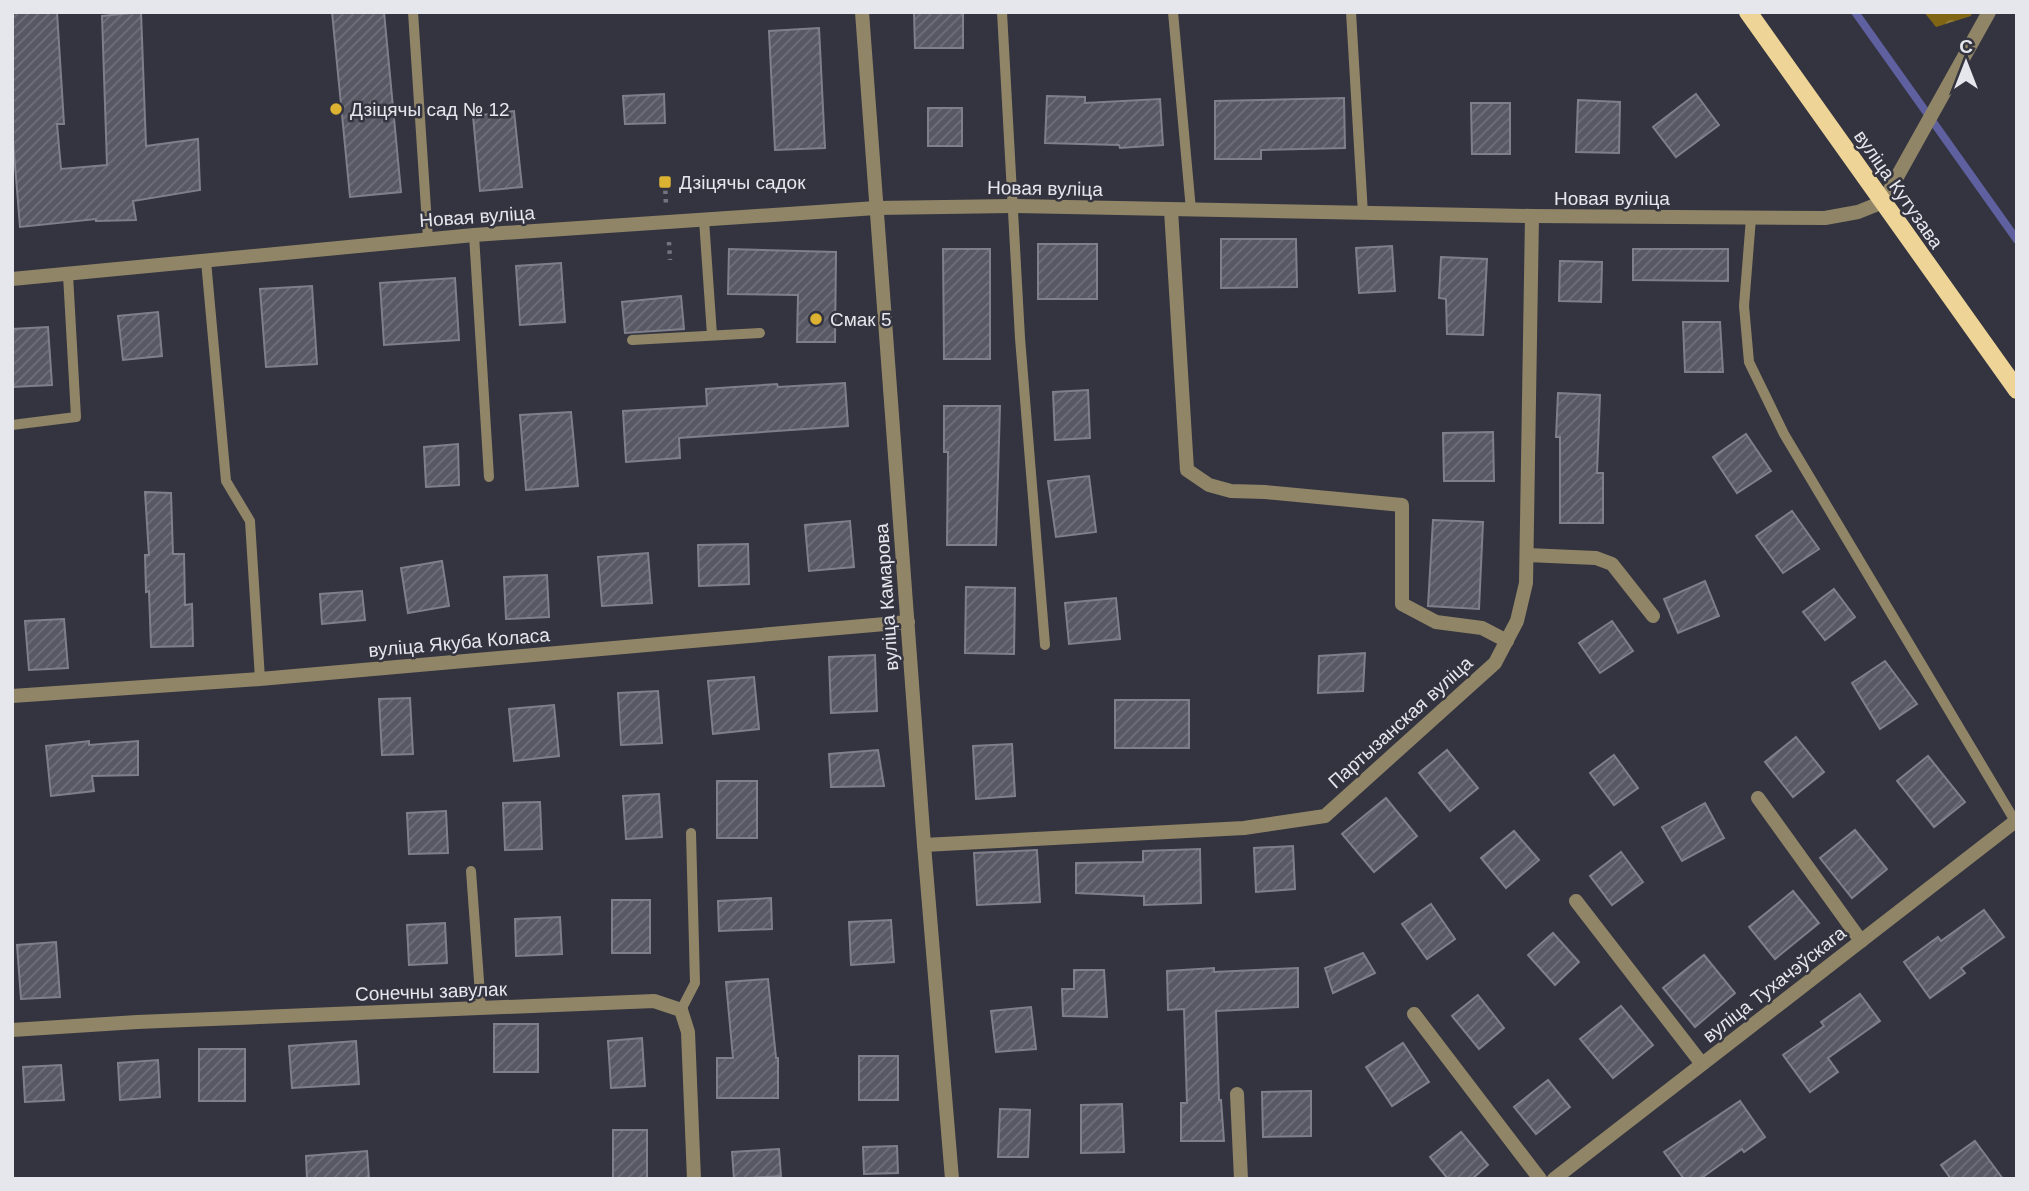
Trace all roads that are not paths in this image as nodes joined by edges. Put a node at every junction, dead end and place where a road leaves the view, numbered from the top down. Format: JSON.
{"nodes":[{"id":1,"x":413,"y":12,"type":"edge"},
{"id":2,"x":862,"y":12,"type":"edge"},
{"id":3,"x":1003,"y":12,"type":"edge"},
{"id":4,"x":1173,"y":12,"type":"edge"},
{"id":5,"x":1351,"y":12,"type":"edge"},
{"id":6,"x":1748,"y":12,"type":"edge"},
{"id":7,"x":1989,"y":12,"type":"edge"},
{"id":8,"x":1883,"y":202,"type":"junction"},
{"id":9,"x":1012,"y":206,"type":"junction"},
{"id":10,"x":876,"y":208,"type":"junction"},
{"id":11,"x":1171,"y":210,"type":"junction"},
{"id":12,"x":1191,"y":210,"type":"junction"},
{"id":13,"x":1363,"y":214,"type":"junction"},
{"id":14,"x":1532,"y":216,"type":"junction"},
{"id":15,"x":1751,"y":218,"type":"junction"},
{"id":16,"x":704,"y":220,"type":"junction"},
{"id":17,"x":474,"y":235,"type":"junction"},
{"id":18,"x":428,"y":239,"type":"junction"},
{"id":19,"x":206,"y":261,"type":"junction"},
{"id":20,"x":68,"y":275,"type":"junction"},
{"id":21,"x":12,"y":279,"type":"edge"},
{"id":22,"x":760,"y":333,"type":"dead end"},
{"id":23,"x":712,"y":335,"type":"junction"},
{"id":24,"x":632,"y":340,"type":"dead end"},
{"id":25,"x":2017,"y":390,"type":"edge"},
{"id":26,"x":12,"y":425,"type":"edge"},
{"id":27,"x":489,"y":477,"type":"dead end"},
{"id":28,"x":1527,"y":555,"type":"junction"},
{"id":29,"x":1653,"y":616,"type":"dead end"},
{"id":30,"x":908,"y":622,"type":"junction"},
{"id":31,"x":1507,"y":641,"type":"junction"},
{"id":32,"x":1045,"y":645,"type":"dead end"},
{"id":33,"x":260,"y":679,"type":"junction"},
{"id":34,"x":12,"y":696,"type":"edge"},
{"id":35,"x":1758,"y":797,"type":"dead end"},
{"id":36,"x":2016,"y":821,"type":"edge"},
{"id":37,"x":691,"y":833,"type":"dead end"},
{"id":38,"x":924,"y":845,"type":"junction"},
{"id":39,"x":471,"y":871,"type":"dead end"},
{"id":40,"x":1576,"y":901,"type":"dead end"},
{"id":41,"x":1861,"y":941,"type":"junction"},
{"id":42,"x":481,"y":1008,"type":"junction"},
{"id":43,"x":681,"y":1010,"type":"junction"},
{"id":44,"x":1414,"y":1014,"type":"dead end"},
{"id":45,"x":12,"y":1030,"type":"edge"},
{"id":46,"x":1702,"y":1064,"type":"junction"},
{"id":47,"x":1237,"y":1094,"type":"dead end"},
{"id":48,"x":694,"y":1179,"type":"edge"},
{"id":49,"x":952,"y":1179,"type":"edge"},
{"id":50,"x":1241,"y":1179,"type":"edge"},
{"id":51,"x":1541,"y":1179,"type":"edge"},
{"id":52,"x":1554,"y":1179,"type":"edge"}],
"edges":[{"from":1,"to":18,"type":"lane"},
{"from":2,"to":10,"type":"street","name":"вуліца Камарова"},
{"from":3,"to":9,"type":"lane"},
{"from":4,"to":12,"type":"lane"},
{"from":5,"to":13,"type":"lane"},
{"from":6,"to":8,"type":"main road","name":"вуліца Кутузава"},
{"from":7,"to":8,"type":"street"},
{"from":8,"to":15,"type":"street","name":"Новая вуліца"},
{"from":8,"to":25,"type":"main road","name":"вуліца Кутузава"},
{"from":9,"to":10,"type":"street","name":"Новая вуліца"},
{"from":9,"to":11,"type":"street","name":"Новая вуліца"},
{"from":9,"to":32,"type":"lane"},
{"from":10,"to":16,"type":"street","name":"Новая вуліца"},
{"from":10,"to":30,"type":"street","name":"вуліца Камарова"},
{"from":11,"to":12,"type":"street","name":"Новая вуліца"},
{"from":11,"to":31,"type":"street"},
{"from":12,"to":13,"type":"street","name":"Новая вуліца"},
{"from":13,"to":14,"type":"street","name":"Новая вуліца"},
{"from":14,"to":15,"type":"street","name":"Новая вуліца"},
{"from":14,"to":28,"type":"street","name":"Партызанская вуліца"},
{"from":15,"to":36,"type":"lane"},
{"from":16,"to":17,"type":"street","name":"Новая вуліца"},
{"from":16,"to":23,"type":"lane"},
{"from":17,"to":18,"type":"street","name":"Новая вуліца"},
{"from":17,"to":27,"type":"lane"},
{"from":18,"to":19,"type":"street","name":"Новая вуліца"},
{"from":19,"to":20,"type":"street","name":"Новая вуліца"},
{"from":19,"to":33,"type":"lane"},
{"from":20,"to":21,"type":"street","name":"Новая вуліца"},
{"from":20,"to":26,"type":"lane"},
{"from":22,"to":23,"type":"lane"},
{"from":23,"to":24,"type":"lane"},
{"from":28,"to":29,"type":"street"},
{"from":28,"to":31,"type":"street","name":"Партызанская вуліца"},
{"from":30,"to":33,"type":"street","name":"вуліца Якуба Коласа"},
{"from":30,"to":38,"type":"street","name":"вуліца Камарова"},
{"from":31,"to":38,"type":"street","name":"Партызанская вуліца"},
{"from":33,"to":34,"type":"street","name":"вуліца Якуба Коласа"},
{"from":35,"to":41,"type":"street"},
{"from":36,"to":41,"type":"street","name":"вуліца Тухачэўскага"},
{"from":37,"to":43,"type":"lane"},
{"from":38,"to":49,"type":"street","name":"вуліца Камарова"},
{"from":39,"to":42,"type":"lane"},
{"from":40,"to":46,"type":"street"},
{"from":41,"to":46,"type":"street","name":"вуліца Тухачэўскага"},
{"from":42,"to":43,"type":"street","name":"Сонечны завулак"},
{"from":42,"to":45,"type":"street","name":"Сонечны завулак"},
{"from":43,"to":48,"type":"street"},
{"from":44,"to":51,"type":"street"},
{"from":46,"to":52,"type":"street","name":"вуліца Тухачэўскага"},
{"from":47,"to":50,"type":"street"}]}
